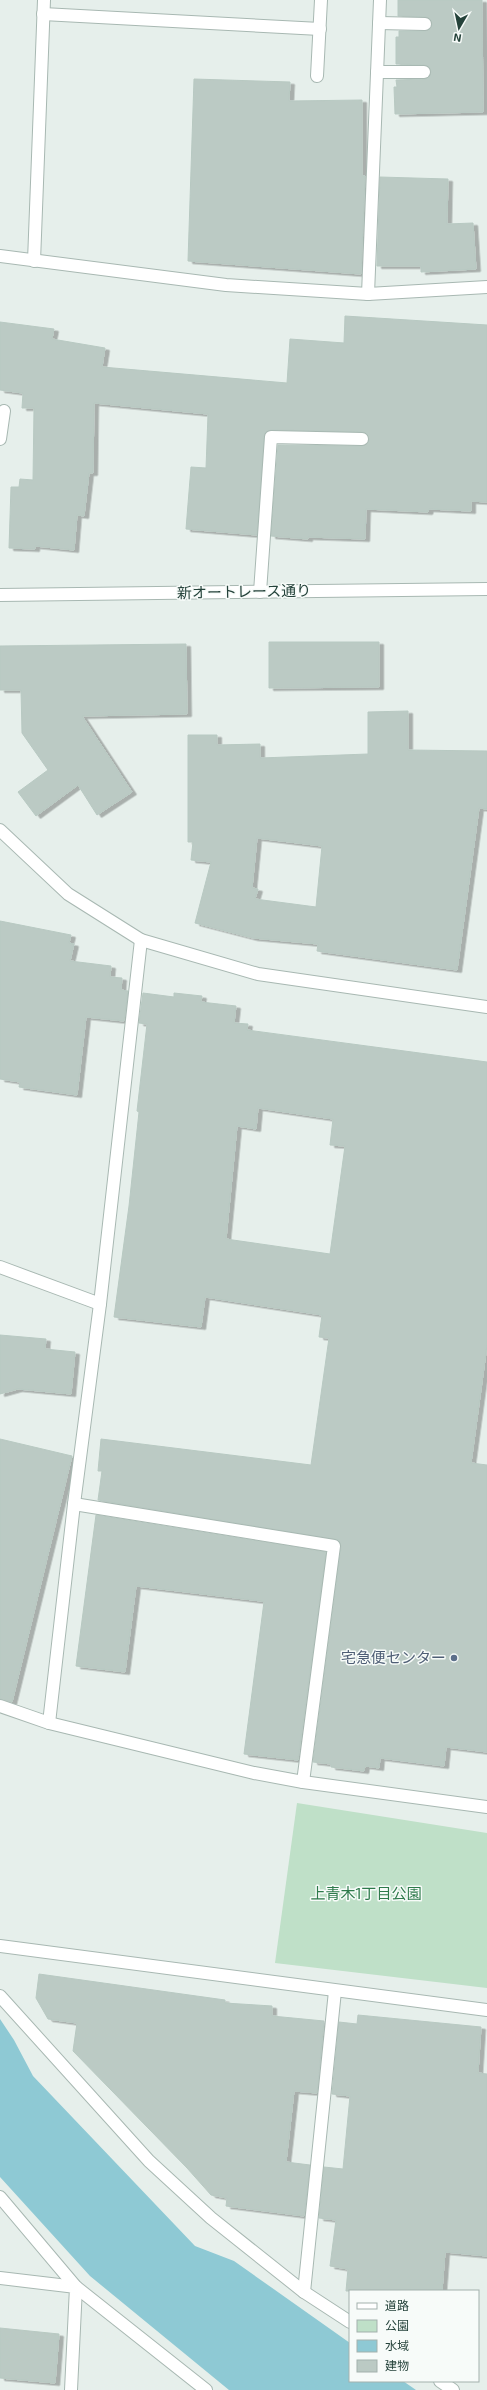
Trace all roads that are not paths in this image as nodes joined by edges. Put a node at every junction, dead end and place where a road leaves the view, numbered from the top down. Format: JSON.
{"nodes":[{"id":1,"x":44,"y":0,"type":"edge"},
{"id":2,"x":321,"y":0,"type":"edge"},
{"id":3,"x":380,"y":0,"type":"edge"},
{"id":4,"x":44,"y":14,"type":"junction"},
{"id":5,"x":379,"y":23,"type":"junction"},
{"id":6,"x":425,"y":24,"type":"dead end"},
{"id":7,"x":320,"y":29,"type":"junction"},
{"id":8,"x":377,"y":72,"type":"junction"},
{"id":9,"x":424,"y":72,"type":"dead end"},
{"id":10,"x":317,"y":76,"type":"dead end"},
{"id":11,"x":0,"y":256,"type":"edge"},
{"id":12,"x":34,"y":260,"type":"junction"},
{"id":13,"x":487,"y":287,"type":"edge"},
{"id":14,"x":368,"y":294,"type":"junction"},
{"id":15,"x":4,"y":411,"type":"dead end"},
{"id":16,"x":0,"y":439,"type":"edge"},
{"id":17,"x":362,"y":439,"type":"dead end"},
{"id":18,"x":487,"y":589,"type":"edge"},
{"id":19,"x":260,"y":592,"type":"junction"},
{"id":20,"x":0,"y":595,"type":"edge"},
{"id":21,"x":0,"y":830,"type":"edge"},
{"id":22,"x":142,"y":940,"type":"junction"},
{"id":23,"x":487,"y":1007,"type":"edge"},
{"id":24,"x":0,"y":1267,"type":"edge"},
{"id":25,"x":100,"y":1304,"type":"junction"},
{"id":26,"x":74,"y":1504,"type":"junction"},
{"id":27,"x":0,"y":1706,"type":"edge"},
{"id":28,"x":49,"y":1723,"type":"junction"},
{"id":29,"x":303,"y":1782,"type":"junction"},
{"id":30,"x":487,"y":1807,"type":"edge"},
{"id":31,"x":0,"y":1946,"type":"edge"},
{"id":32,"x":335,"y":1991,"type":"junction"},
{"id":33,"x":0,"y":1996,"type":"edge"},
{"id":34,"x":487,"y":2010,"type":"edge"},
{"id":35,"x":0,"y":2197,"type":"edge"},
{"id":36,"x":0,"y":2278,"type":"edge"},
{"id":37,"x":76,"y":2287,"type":"junction"},
{"id":38,"x":304,"y":2292,"type":"junction"},
{"id":39,"x":349,"y":2321,"type":"edge"},
{"id":40,"x":441,"y":2382,"type":"edge"},
{"id":41,"x":71,"y":2390,"type":"edge"},
{"id":42,"x":206,"y":2390,"type":"edge"},
{"id":43,"x":453,"y":2390,"type":"edge"}],
"edges":[{"from":1,"to":4,"type":"street"},
{"from":2,"to":7,"type":"street"},
{"from":3,"to":5,"type":"street"},
{"from":4,"to":7,"type":"street"},
{"from":4,"to":12,"type":"street"},
{"from":5,"to":6,"type":"street"},
{"from":5,"to":8,"type":"street"},
{"from":7,"to":10,"type":"street"},
{"from":8,"to":9,"type":"street"},
{"from":8,"to":14,"type":"street"},
{"from":11,"to":12,"type":"street"},
{"from":12,"to":14,"type":"street"},
{"from":13,"to":14,"type":"street"},
{"from":15,"to":16,"type":"street"},
{"from":17,"to":19,"type":"street"},
{"from":18,"to":19,"type":"street","name":"新オートレース通り"},
{"from":19,"to":20,"type":"street","name":"新オートレース通り"},
{"from":21,"to":22,"type":"street"},
{"from":22,"to":23,"type":"street"},
{"from":22,"to":25,"type":"street"},
{"from":24,"to":25,"type":"street"},
{"from":25,"to":26,"type":"street"},
{"from":26,"to":28,"type":"street"},
{"from":26,"to":29,"type":"street"},
{"from":27,"to":28,"type":"street"},
{"from":28,"to":29,"type":"street"},
{"from":29,"to":30,"type":"street"},
{"from":31,"to":32,"type":"street"},
{"from":32,"to":34,"type":"street"},
{"from":32,"to":38,"type":"street"},
{"from":33,"to":38,"type":"street"},
{"from":35,"to":37,"type":"street"},
{"from":36,"to":37,"type":"street"},
{"from":37,"to":41,"type":"street"},
{"from":37,"to":42,"type":"street"},
{"from":38,"to":39,"type":"street"},
{"from":40,"to":43,"type":"street"}]}
